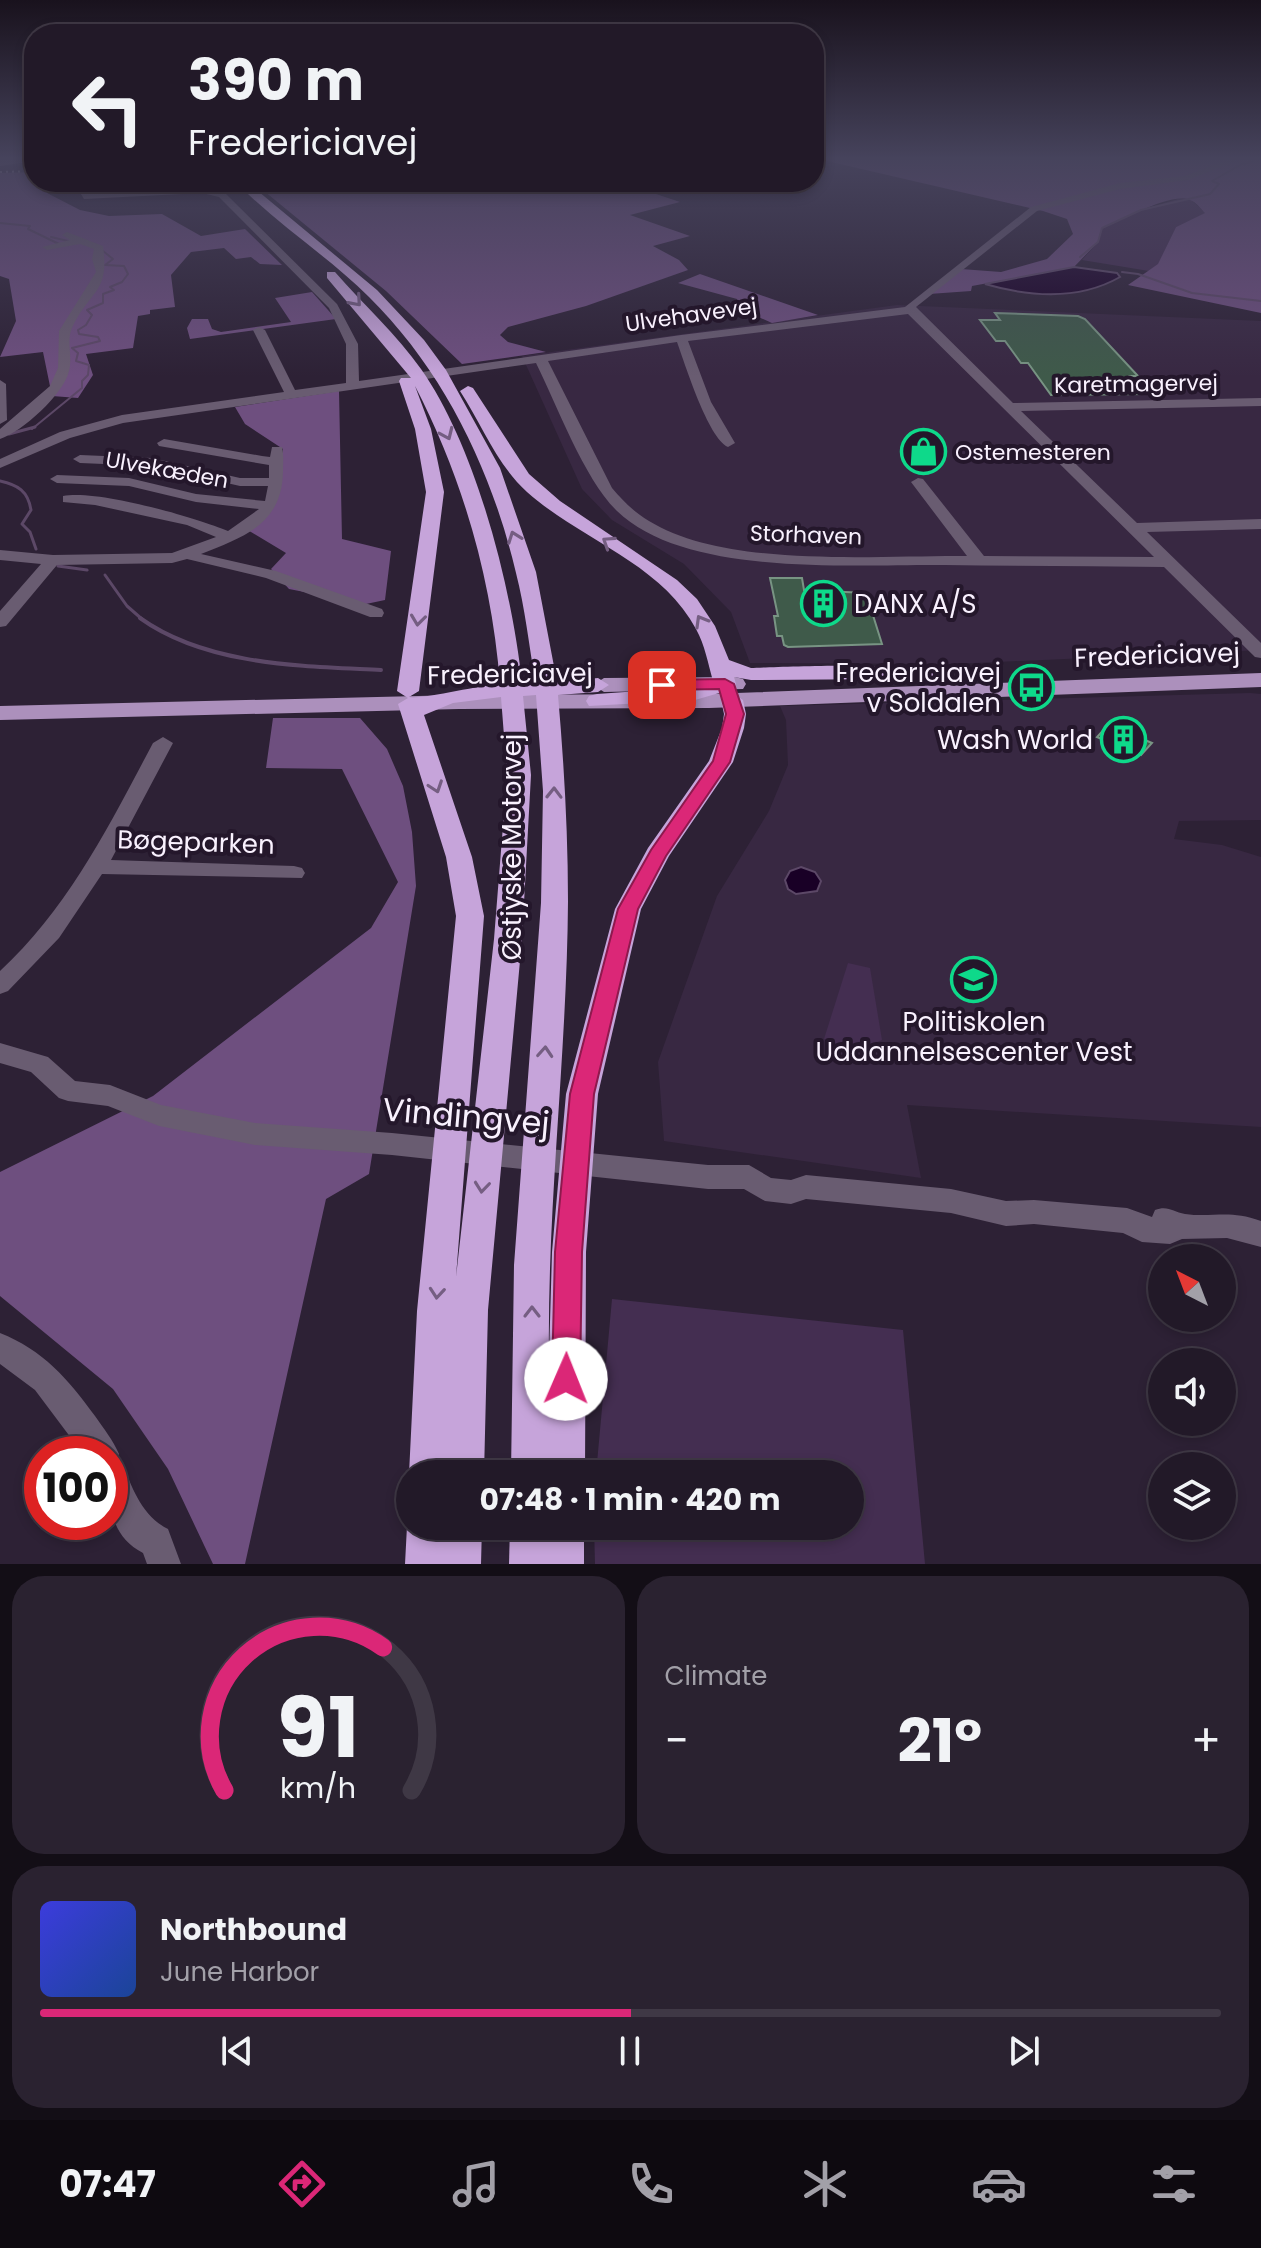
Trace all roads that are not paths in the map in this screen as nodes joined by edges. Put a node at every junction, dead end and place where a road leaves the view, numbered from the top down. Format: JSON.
{"nodes":[{"id":1,"x":258,"y":231,"type":"edge"},
{"id":2,"x":285,"y":231,"type":"edge"},
{"id":3,"x":296,"y":231,"type":"edge"},
{"id":4,"x":1006,"y":231,"type":"edge"},
{"id":5,"x":67,"y":235,"type":"dead end"},
{"id":6,"x":85,"y":240,"type":"junction"},
{"id":7,"x":47,"y":247,"type":"dead end"},
{"id":8,"x":373,"y":292,"type":"junction"},
{"id":9,"x":911,"y":310,"type":"junction"},
{"id":10,"x":374,"y":323,"type":"junction"},
{"id":11,"x":259,"y":330,"type":"dead end"},
{"id":12,"x":681,"y":338,"type":"junction"},
{"id":13,"x":540,"y":358,"type":"junction"},
{"id":14,"x":0,"y":384,"type":"edge"},
{"id":15,"x":352,"y":385,"type":"junction"},
{"id":16,"x":291,"y":394,"type":"junction"},
{"id":17,"x":1261,"y":402,"type":"edge"},
{"id":18,"x":1011,"y":407,"type":"junction"},
{"id":19,"x":0,"y":420,"type":"edge"},
{"id":20,"x":0,"y":435,"type":"edge"},
{"id":21,"x":164,"y":443,"type":"dead end"},
{"id":22,"x":728,"y":443,"type":"dead end"},
{"id":23,"x":80,"y":459,"type":"dead end"},
{"id":24,"x":0,"y":464,"type":"edge"},
{"id":25,"x":57,"y":479,"type":"dead end"},
{"id":26,"x":274,"y":482,"type":"junction"},
{"id":27,"x":918,"y":482,"type":"dead end"},
{"id":28,"x":68,"y":499,"type":"dead end"},
{"id":29,"x":270,"y":506,"type":"junction"},
{"id":30,"x":1261,"y":524,"type":"edge"},
{"id":31,"x":1136,"y":528,"type":"junction"},
{"id":32,"x":225,"y":535,"type":"junction"},
{"id":33,"x":189,"y":554,"type":"junction"},
{"id":34,"x":0,"y":555,"type":"edge"},
{"id":35,"x":53,"y":560,"type":"junction"},
{"id":36,"x":979,"y":560,"type":"junction"},
{"id":37,"x":1171,"y":562,"type":"junction"},
{"id":38,"x":376,"y":613,"type":"dead end"},
{"id":39,"x":0,"y":622,"type":"edge"},
{"id":40,"x":1261,"y":653,"type":"edge"},
{"id":41,"x":1261,"y":665,"type":"edge"},
{"id":42,"x":1261,"y":672,"type":"edge"},
{"id":43,"x":1261,"y":680,"type":"edge"},
{"id":44,"x":726,"y":682,"type":"junction"},
{"id":45,"x":931,"y":684,"type":"junction"},
{"id":46,"x":0,"y":699,"type":"edge"},
{"id":47,"x":413,"y":703,"type":"junction"},
{"id":48,"x":0,"y":713,"type":"edge"},
{"id":49,"x":163,"y":743,"type":"dead end"},
{"id":50,"x":97,"y":867,"type":"junction"},
{"id":51,"x":294,"y":873,"type":"dead end"},
{"id":52,"x":0,"y":985,"type":"edge"},
{"id":53,"x":0,"y":1053,"type":"edge"},
{"id":54,"x":1261,"y":1234,"type":"edge"},
{"id":55,"x":0,"y":1348,"type":"edge"},
{"id":56,"x":90,"y":1436,"type":"edge"},
{"id":57,"x":430,"y":1460,"type":"edge"},
{"id":58,"x":465,"y":1460,"type":"edge"},
{"id":59,"x":531,"y":1460,"type":"edge"},
{"id":60,"x":565,"y":1460,"type":"edge"},
{"id":61,"x":128,"y":1512,"type":"edge"},
{"id":62,"x":427,"y":1540,"type":"edge"},
{"id":63,"x":461,"y":1540,"type":"edge"},
{"id":64,"x":530,"y":1540,"type":"edge"},
{"id":65,"x":564,"y":1540,"type":"edge"},
{"id":66,"x":164,"y":1564,"type":"edge"},
{"id":67,"x":426,"y":1564,"type":"edge"},
{"id":68,"x":460,"y":1564,"type":"edge"},
{"id":69,"x":530,"y":1564,"type":"edge"},
{"id":70,"x":563,"y":1564,"type":"edge"}],
"edges":[{"from":1,"to":15,"type":"street"},
{"from":2,"to":10,"type":"highway","name":"Østjyske Motorvej","one_way":true},
{"from":3,"to":8,"type":"highway","name":"Østjyske Motorvej"},
{"from":4,"to":9,"type":"street"},
{"from":5,"to":6,"type":"street"},
{"from":6,"to":7,"type":"street"},
{"from":6,"to":20,"type":"street"},
{"from":44,"to":8,"type":"highway","one_way":true},
{"from":59,"to":8,"type":"highway","name":"Østjyske Motorvej","one_way":true},
{"from":9,"to":12,"type":"street","name":"Ulvehavevej"},
{"from":9,"to":18,"type":"street"},
{"from":10,"to":47,"type":"highway","one_way":true},
{"from":10,"to":58,"type":"highway","name":"Østjyske Motorvej","one_way":true},
{"from":11,"to":16,"type":"street"},
{"from":12,"to":13,"type":"street","name":"Ulvehavevej"},
{"from":12,"to":22,"type":"street"},
{"from":13,"to":15,"type":"street","name":"Ulvehavevej"},
{"from":13,"to":36,"type":"street","name":"Storhaven"},
{"from":14,"to":19,"type":"street"},
{"from":15,"to":16,"type":"street","name":"Ulvehavevej"},
{"from":16,"to":24,"type":"street","name":"Ulvehavevej"},
{"from":17,"to":18,"type":"street","name":"Karetmagervej"},
{"from":18,"to":31,"type":"street"},
{"from":21,"to":26,"type":"street","name":"Ulvekæden"},
{"from":23,"to":26,"type":"street","name":"Ulvekæden"},
{"from":25,"to":29,"type":"street","name":"Ulvekæden"},
{"from":26,"to":29,"type":"street","name":"Ulvekæden"},
{"from":27,"to":36,"type":"street"},
{"from":28,"to":32,"type":"street","name":"Ulvekæden"},
{"from":29,"to":32,"type":"street","name":"Ulvekæden"},
{"from":30,"to":31,"type":"street"},
{"from":31,"to":37,"type":"street"},
{"from":32,"to":33,"type":"street","name":"Ulvekæden"},
{"from":33,"to":35,"type":"street"},
{"from":33,"to":38,"type":"street"},
{"from":34,"to":35,"type":"street"},
{"from":35,"to":39,"type":"street"},
{"from":36,"to":37,"type":"street","name":"Storhaven"},
{"from":37,"to":40,"type":"street"},
{"from":41,"to":45,"type":"main road","name":"Fredericiavej"},
{"from":42,"to":45,"type":"main road"},
{"from":43,"to":45,"type":"main road","name":"Fredericiavej"},
{"from":44,"to":45,"type":"main road","name":"Fredericiavej"},
{"from":44,"to":45,"type":"highway"},
{"from":44,"to":47,"type":"main road","name":"Fredericiavej"},
{"from":44,"to":60,"type":"highway"},
{"from":46,"to":47,"type":"main road","name":"Fredericiavej"},
{"from":47,"to":48,"type":"main road","name":"Fredericiavej"},
{"from":47,"to":57,"type":"highway","one_way":true},
{"from":49,"to":50,"type":"street","name":"Bøgeparken"},
{"from":50,"to":51,"type":"street","name":"Bøgeparken"},
{"from":50,"to":52,"type":"street","name":"Bøgeparken"},
{"from":53,"to":54,"type":"street","name":"Vindingvej"},
{"from":55,"to":56,"type":"street"},
{"from":61,"to":66,"type":"street"},
{"from":62,"to":67,"type":"highway"},
{"from":63,"to":68,"type":"highway"},
{"from":64,"to":69,"type":"highway"},
{"from":65,"to":70,"type":"highway"}]}
